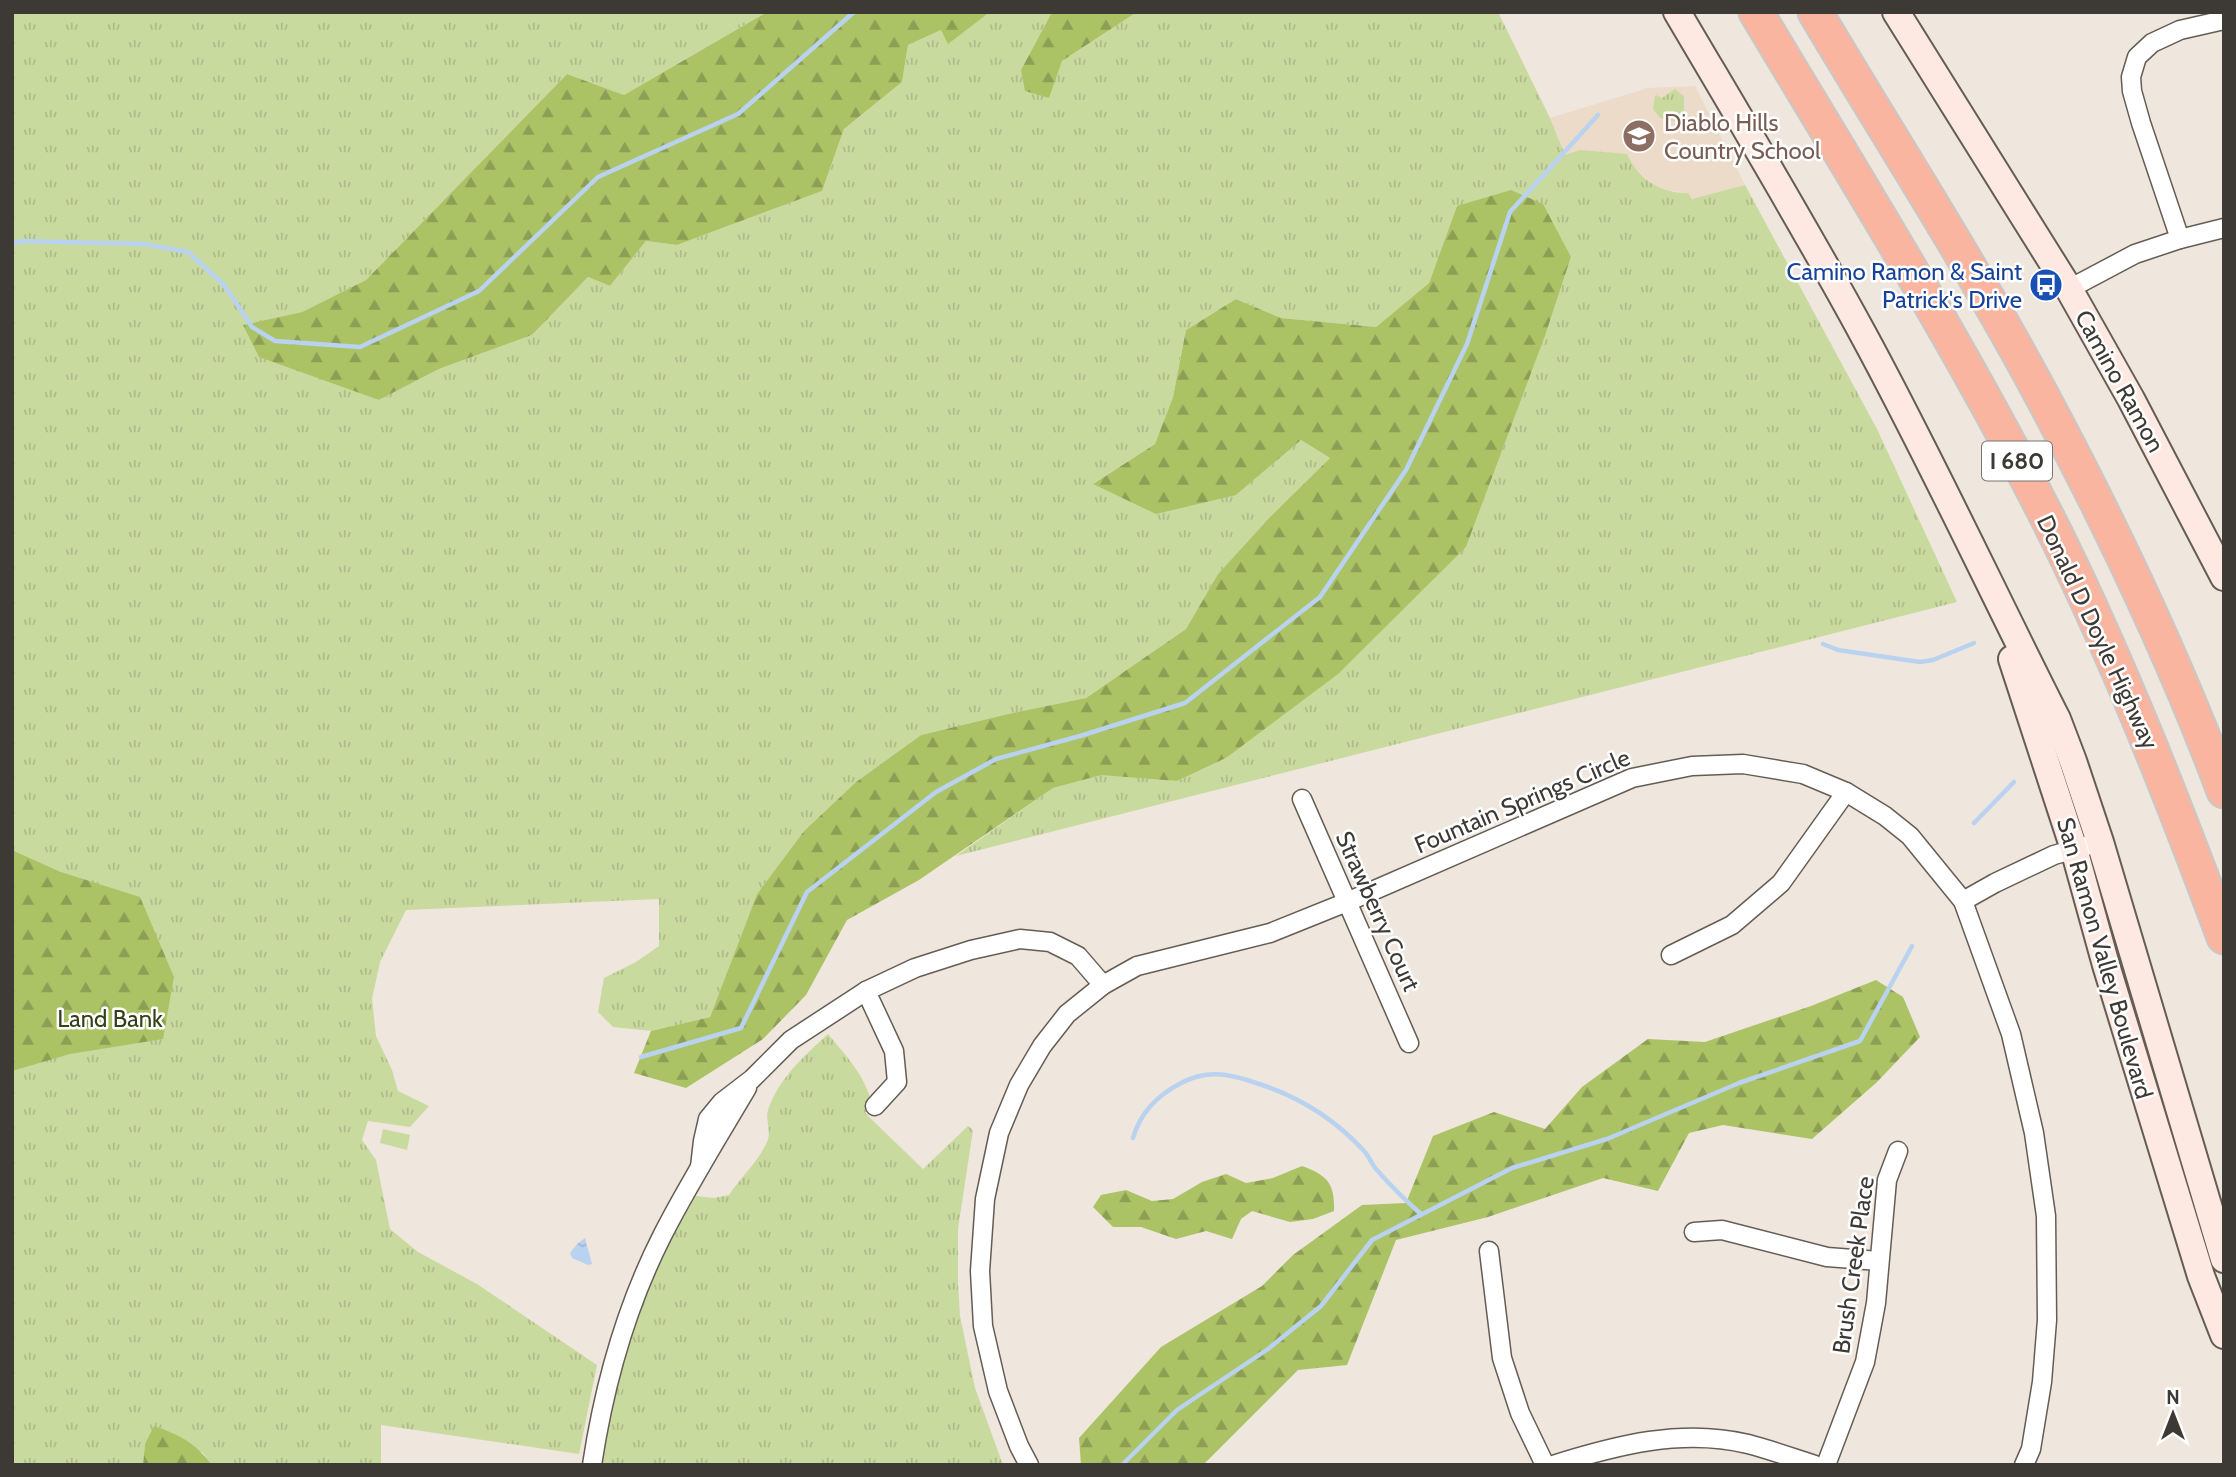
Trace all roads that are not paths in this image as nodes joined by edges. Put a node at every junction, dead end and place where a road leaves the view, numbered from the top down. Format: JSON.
{"nodes":[{"id":1,"x":1676,"y":12,"type":"edge"},
{"id":2,"x":1756,"y":12,"type":"edge"},
{"id":3,"x":1815,"y":12,"type":"edge"},
{"id":4,"x":1896,"y":12,"type":"edge"},
{"id":5,"x":2224,"y":20,"type":"edge"},
{"id":6,"x":2224,"y":228,"type":"edge"},
{"id":7,"x":2180,"y":239,"type":"junction"},
{"id":8,"x":2069,"y":289,"type":"junction"},
{"id":9,"x":2224,"y":577,"type":"edge"},
{"id":10,"x":1987,"y":580,"type":"junction"},
{"id":11,"x":2224,"y":791,"type":"edge"},
{"id":12,"x":1846,"y":792,"type":"junction"},
{"id":13,"x":1301,"y":799,"type":"dead end"},
{"id":14,"x":2100,"y":842,"type":"junction"},
{"id":15,"x":2074,"y":849,"type":"junction"},
{"id":16,"x":1963,"y":901,"type":"junction"},
{"id":17,"x":1347,"y":902,"type":"junction"},
{"id":18,"x":2224,"y":937,"type":"edge"},
{"id":19,"x":1671,"y":955,"type":"dead end"},
{"id":20,"x":1103,"y":985,"type":"junction"},
{"id":21,"x":866,"y":991,"type":"junction"},
{"id":22,"x":1409,"y":1044,"type":"dead end"},
{"id":23,"x":875,"y":1107,"type":"dead end"},
{"id":24,"x":1898,"y":1151,"type":"dead end"},
{"id":25,"x":1694,"y":1232,"type":"dead end"},
{"id":26,"x":1489,"y":1251,"type":"dead end"},
{"id":27,"x":2224,"y":1259,"type":"edge"},
{"id":28,"x":1880,"y":1261,"type":"junction"},
{"id":29,"x":2212,"y":1271,"type":"edge"},
{"id":30,"x":2224,"y":1335,"type":"edge"},
{"id":31,"x":592,"y":1465,"type":"edge"},
{"id":32,"x":1029,"y":1465,"type":"edge"},
{"id":33,"x":1545,"y":1465,"type":"edge"},
{"id":34,"x":1553,"y":1465,"type":"edge"},
{"id":35,"x":1815,"y":1465,"type":"edge"},
{"id":36,"x":1826,"y":1465,"type":"edge"},
{"id":37,"x":2024,"y":1465,"type":"edge"}],
"edges":[{"from":1,"to":10,"type":"main road","name":"San Ramon Valley Boulevard"},
{"from":2,"to":18,"type":"highway","name":"Donald D Doyle Highway","number":"I 680"},
{"from":3,"to":11,"type":"highway","name":"Donald D Doyle Highway","number":"I 680"},
{"from":4,"to":8,"type":"main road","name":"Camino Ramon"},
{"from":5,"to":7,"type":"street"},
{"from":6,"to":7,"type":"street"},
{"from":7,"to":8,"type":"street"},
{"from":8,"to":9,"type":"main road","name":"Camino Ramon"},
{"from":10,"to":14,"type":"main road","name":"San Ramon Valley Boulevard"},
{"from":10,"to":15,"type":"main road","name":"San Ramon Valley Boulevard"},
{"from":12,"to":16,"type":"street","name":"Fountain Springs Circle"},
{"from":12,"to":17,"type":"street","name":"Fountain Springs Circle"},
{"from":12,"to":19,"type":"street"},
{"from":13,"to":17,"type":"street","name":"Strawberry Court"},
{"from":14,"to":15,"type":"street"},
{"from":14,"to":27,"type":"main road","name":"San Ramon Valley Boulevard"},
{"from":15,"to":16,"type":"street"},
{"from":15,"to":29,"type":"main road","name":"San Ramon Valley Boulevard"},
{"from":16,"to":37,"type":"street","name":"Fountain Springs Circle"},
{"from":17,"to":20,"type":"street","name":"Fountain Springs Circle"},
{"from":17,"to":22,"type":"street","name":"Strawberry Court"},
{"from":20,"to":21,"type":"street"},
{"from":20,"to":32,"type":"street","name":"Fountain Springs Circle"},
{"from":21,"to":23,"type":"street"},
{"from":21,"to":31,"type":"street"},
{"from":24,"to":28,"type":"street","name":"Brush Creek Place"},
{"from":25,"to":28,"type":"street"},
{"from":26,"to":33,"type":"street"},
{"from":28,"to":36,"type":"street","name":"Brush Creek Place"},
{"from":29,"to":30,"type":"main road","name":"San Ramon Valley Boulevard"},
{"from":34,"to":35,"type":"street"}]}
